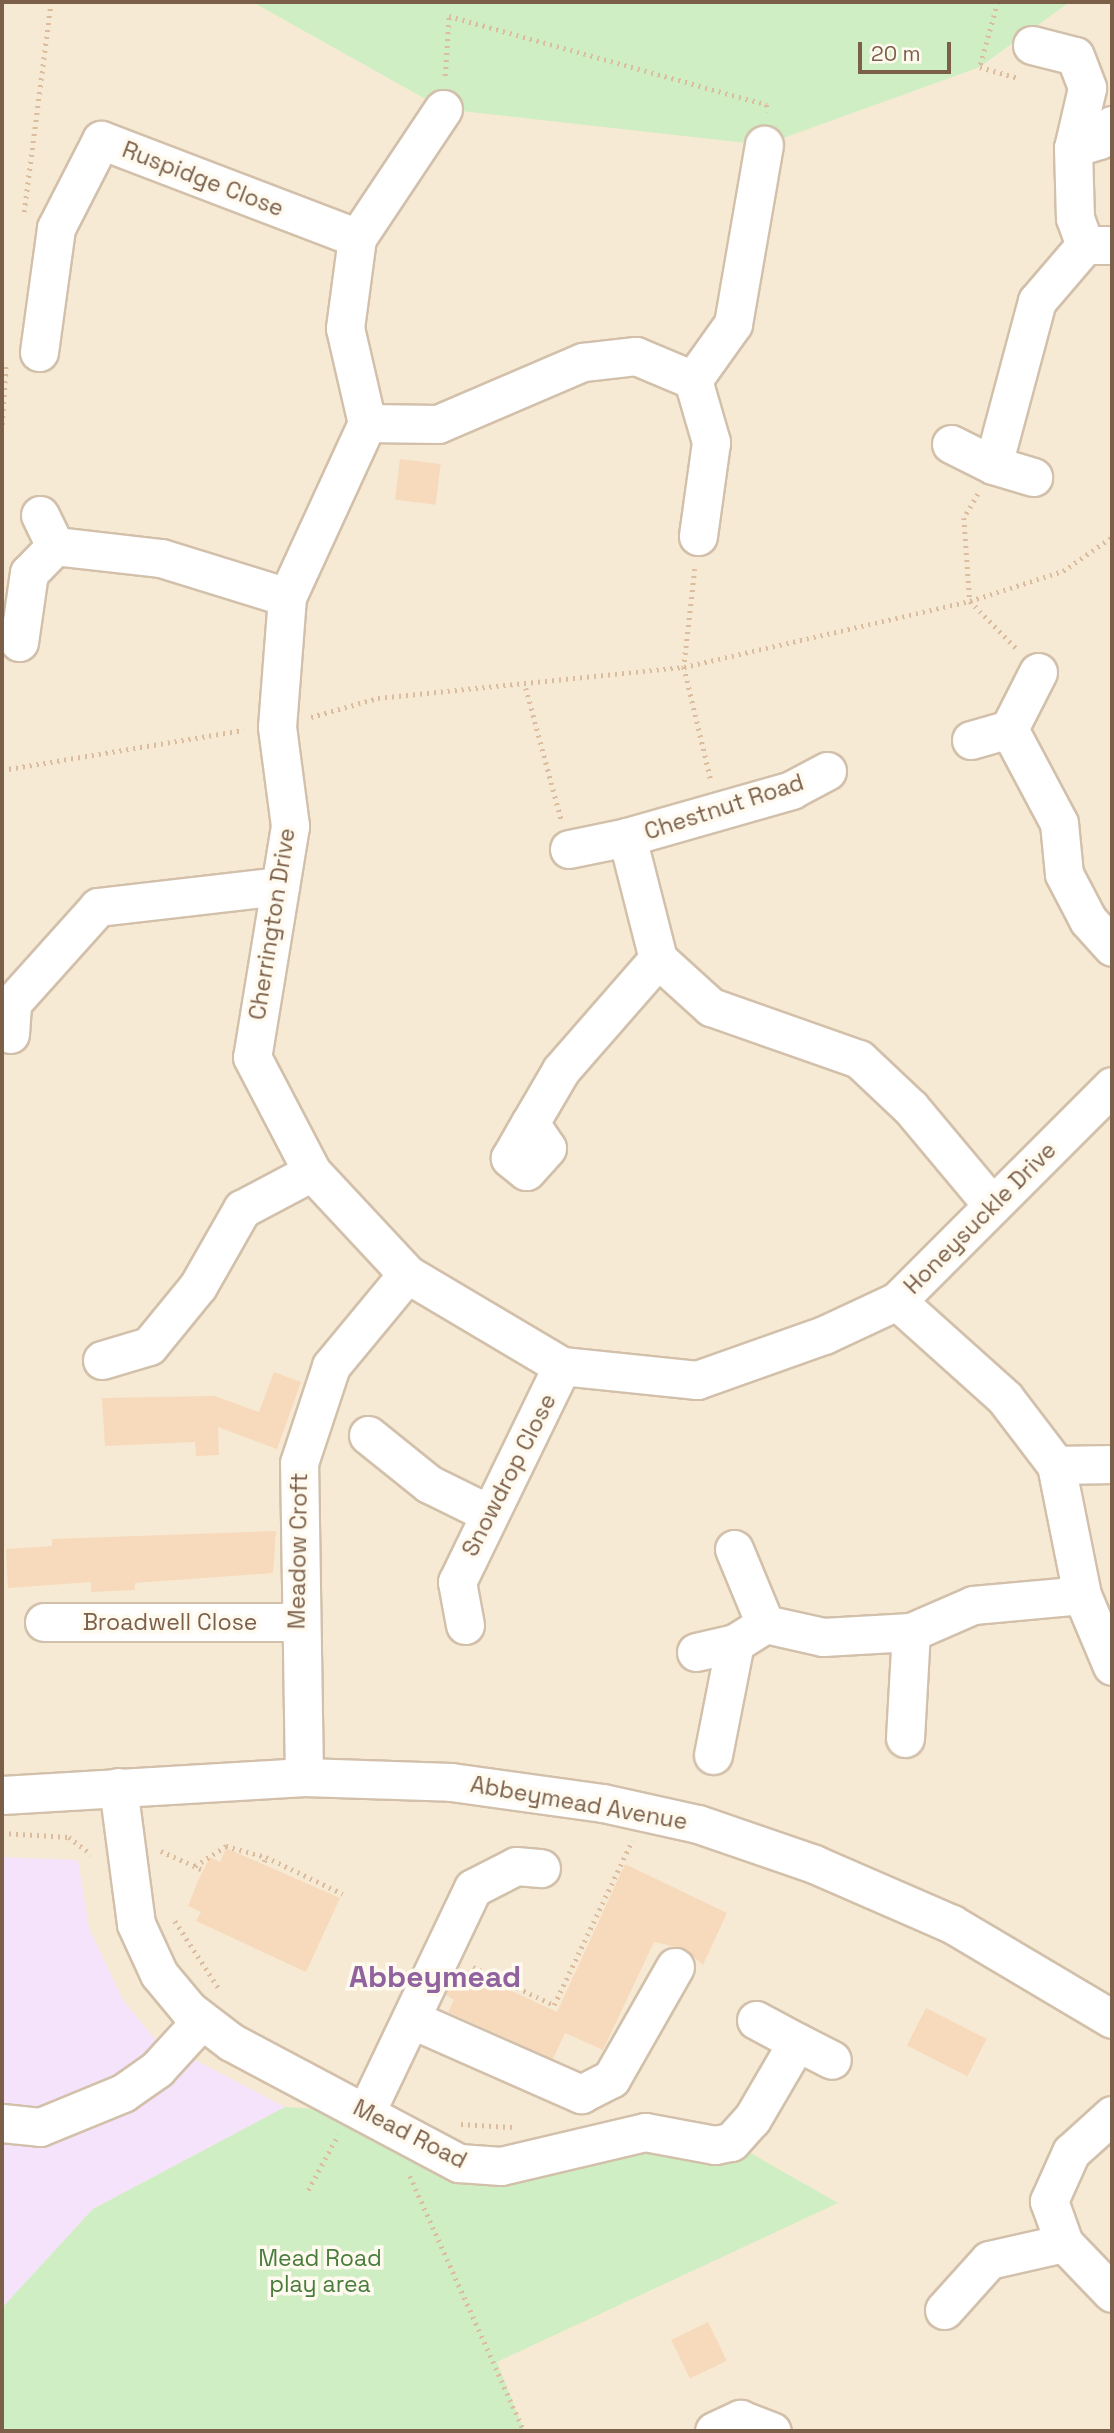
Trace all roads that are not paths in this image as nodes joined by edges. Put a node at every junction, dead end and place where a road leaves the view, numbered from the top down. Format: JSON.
{"nodes":[{"id":1,"x":1032,"y":45,"type":"dead end"},
{"id":2,"x":443,"y":109,"type":"road end"},
{"id":3,"x":1112,"y":125,"type":"edge"},
{"id":4,"x":764,"y":145,"type":"dead end"},
{"id":5,"x":1073,"y":148,"type":"junction"},
{"id":6,"x":357,"y":238,"type":"junction"},
{"id":7,"x":1098,"y":245,"type":"edge"},
{"id":8,"x":39,"y":352,"type":"dead end"},
{"id":9,"x":694,"y":380,"type":"junction"},
{"id":10,"x":367,"y":423,"type":"junction"},
{"id":11,"x":951,"y":444,"type":"dead end"},
{"id":12,"x":993,"y":465,"type":"junction"},
{"id":13,"x":1033,"y":477,"type":"dead end"},
{"id":14,"x":698,"y":536,"type":"road end"},
{"id":15,"x":287,"y":597,"type":"junction"},
{"id":16,"x":19,"y":642,"type":"dead end"},
{"id":17,"x":1038,"y":671,"type":"road end"},
{"id":18,"x":1009,"y":729,"type":"junction"},
{"id":19,"x":971,"y":740,"type":"dead end"},
{"id":20,"x":827,"y":771,"type":"dead end"},
{"id":21,"x":627,"y":837,"type":"junction"},
{"id":22,"x":569,"y":849,"type":"road end"},
{"id":23,"x":280,"y":886,"type":"junction"},
{"id":24,"x":1112,"y":947,"type":"edge"},
{"id":25,"x":658,"y":959,"type":"junction"},
{"id":26,"x":10,"y":1034,"type":"dead end"},
{"id":27,"x":1112,"y":1086,"type":"edge"},
{"id":28,"x":510,"y":1158,"type":"dead end"},
{"id":29,"x":312,"y":1172,"type":"junction"},
{"id":30,"x":992,"y":1205,"type":"junction"},
{"id":31,"x":407,"y":1274,"type":"junction"},
{"id":32,"x":897,"y":1301,"type":"junction"},
{"id":33,"x":102,"y":1360,"type":"dead end"},
{"id":34,"x":562,"y":1367,"type":"junction"},
{"id":35,"x":368,"y":1435,"type":"dead end"},
{"id":36,"x":1112,"y":1464,"type":"edge"},
{"id":37,"x":1056,"y":1465,"type":"junction"},
{"id":38,"x":486,"y":1513,"type":"junction"},
{"id":39,"x":733,"y":1549,"type":"dead end"},
{"id":40,"x":1082,"y":1595,"type":"junction"},
{"id":41,"x":44,"y":1622,"type":"dead end"},
{"id":42,"x":296,"y":1622,"type":"junction"},
{"id":43,"x":465,"y":1625,"type":"dead end"},
{"id":44,"x":911,"y":1632,"type":"junction"},
{"id":45,"x":750,"y":1633,"type":"junction"},
{"id":46,"x":696,"y":1652,"type":"dead end"},
{"id":47,"x":1112,"y":1666,"type":"edge"},
{"id":48,"x":905,"y":1738,"type":"dead end"},
{"id":49,"x":713,"y":1755,"type":"dead end"},
{"id":50,"x":304,"y":1777,"type":"junction"},
{"id":51,"x":118,"y":1787,"type":"junction"},
{"id":52,"x":2,"y":1795,"type":"edge"},
{"id":53,"x":541,"y":1868,"type":"dead end"},
{"id":54,"x":675,"y":1967,"type":"dead end"},
{"id":55,"x":1112,"y":2019,"type":"edge"},
{"id":56,"x":413,"y":2020,"type":"junction"},
{"id":57,"x":756,"y":2020,"type":"dead end"},
{"id":58,"x":201,"y":2021,"type":"junction"},
{"id":59,"x":797,"y":2042,"type":"junction"},
{"id":60,"x":832,"y":2060,"type":"dead end"},
{"id":61,"x":1112,"y":2115,"type":"edge"},
{"id":62,"x":354,"y":2120,"type":"junction"},
{"id":63,"x":2,"y":2123,"type":"edge"},
{"id":64,"x":1064,"y":2244,"type":"junction"},
{"id":65,"x":1112,"y":2293,"type":"edge"},
{"id":66,"x":944,"y":2311,"type":"dead end"},
{"id":67,"x":714,"y":2431,"type":"edge"},
{"id":68,"x":772,"y":2431,"type":"edge"}],
"edges":[{"from":1,"to":5,"type":"street"},
{"from":2,"to":6,"type":"street"},
{"from":3,"to":5,"type":"street"},
{"from":4,"to":9,"type":"street"},
{"from":5,"to":7,"type":"street"},
{"from":6,"to":8,"type":"street","name":"Ruspidge Close"},
{"from":6,"to":10,"type":"street"},
{"from":7,"to":12,"type":"street"},
{"from":9,"to":10,"type":"street"},
{"from":9,"to":14,"type":"street"},
{"from":10,"to":15,"type":"street","name":"Cherrington Drive"},
{"from":11,"to":12,"type":"street"},
{"from":12,"to":13,"type":"street"},
{"from":15,"to":16,"type":"street"},
{"from":15,"to":23,"type":"street","name":"Cherrington Drive"},
{"from":17,"to":18,"type":"street"},
{"from":18,"to":19,"type":"street"},
{"from":18,"to":24,"type":"street"},
{"from":20,"to":21,"type":"street","name":"Chestnut Road"},
{"from":21,"to":22,"type":"street"},
{"from":21,"to":25,"type":"street","name":"Chestnut Road"},
{"from":23,"to":26,"type":"street"},
{"from":23,"to":29,"type":"street","name":"Cherrington Drive"},
{"from":25,"to":28,"type":"street"},
{"from":25,"to":30,"type":"street"},
{"from":27,"to":30,"type":"street","name":"Honeysuckle Drive"},
{"from":29,"to":31,"type":"street","name":"Cherrington Drive"},
{"from":29,"to":33,"type":"street"},
{"from":30,"to":32,"type":"street","name":"Honeysuckle Drive"},
{"from":31,"to":34,"type":"street","name":"Honeysuckle Drive"},
{"from":31,"to":42,"type":"street","name":"Meadow Croft"},
{"from":32,"to":34,"type":"street","name":"Honeysuckle Drive"},
{"from":32,"to":37,"type":"street"},
{"from":34,"to":38,"type":"street","name":"Snowdrop Close"},
{"from":35,"to":38,"type":"street"},
{"from":36,"to":37,"type":"street"},
{"from":37,"to":40,"type":"street"},
{"from":38,"to":43,"type":"street","name":"Snowdrop Close"},
{"from":39,"to":45,"type":"street"},
{"from":40,"to":44,"type":"street"},
{"from":40,"to":47,"type":"street"},
{"from":41,"to":42,"type":"street","name":"Broadwell Close"},
{"from":42,"to":50,"type":"street","name":"Meadow Croft"},
{"from":44,"to":45,"type":"street"},
{"from":44,"to":48,"type":"street"},
{"from":45,"to":46,"type":"street"},
{"from":45,"to":49,"type":"street"},
{"from":50,"to":51,"type":"street","name":"Abbeymead Avenue"},
{"from":50,"to":55,"type":"street","name":"Abbeymead Avenue"},
{"from":51,"to":52,"type":"street","name":"Abbeymead Avenue"},
{"from":51,"to":58,"type":"street","name":"Mead Road"},
{"from":53,"to":56,"type":"street"},
{"from":54,"to":56,"type":"street"},
{"from":56,"to":62,"type":"street"},
{"from":57,"to":59,"type":"street"},
{"from":58,"to":62,"type":"street","name":"Mead Road"},
{"from":58,"to":63,"type":"street"},
{"from":59,"to":60,"type":"street"},
{"from":59,"to":62,"type":"street","name":"Mead Road"},
{"from":61,"to":64,"type":"street"},
{"from":64,"to":65,"type":"street"},
{"from":64,"to":66,"type":"street"},
{"from":67,"to":68,"type":"street"}]}
